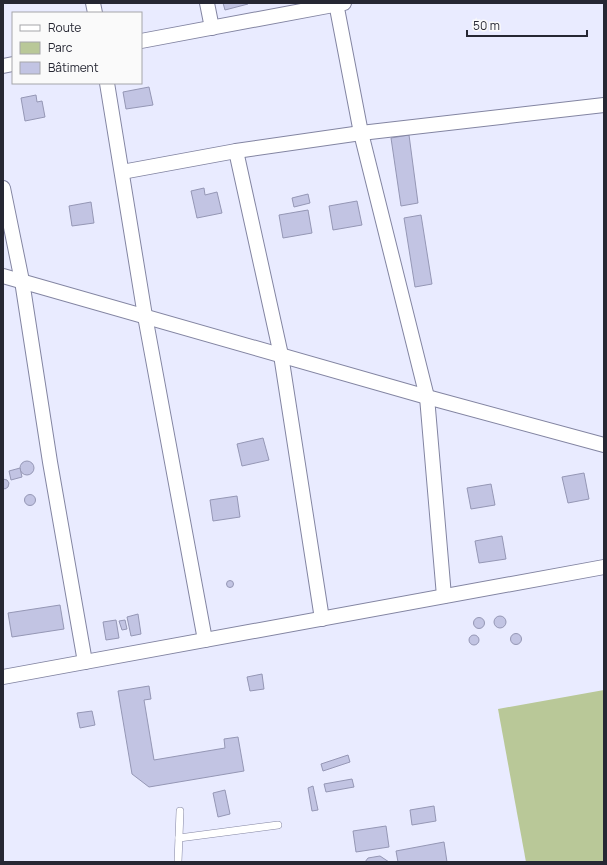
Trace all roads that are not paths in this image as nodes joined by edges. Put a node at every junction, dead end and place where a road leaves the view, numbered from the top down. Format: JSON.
{"nodes":[{"id":1,"x":207,"y":3,"type":"edge"},
{"id":2,"x":339,"y":3,"type":"edge"},
{"id":3,"x":212,"y":28,"type":"junction"},
{"id":4,"x":142,"y":41,"type":"edge"},
{"id":5,"x":107,"y":84,"type":"edge"},
{"id":6,"x":604,"y":105,"type":"edge"},
{"id":7,"x":361,"y":133,"type":"junction"},
{"id":8,"x":236,"y":151,"type":"junction"},
{"id":9,"x":122,"y":172,"type":"junction"},
{"id":10,"x":3,"y":188,"type":"edge"},
{"id":11,"x":3,"y":276,"type":"edge"},
{"id":12,"x":22,"y":281,"type":"junction"},
{"id":13,"x":145,"y":316,"type":"junction"},
{"id":14,"x":281,"y":355,"type":"junction"},
{"id":15,"x":427,"y":397,"type":"junction"},
{"id":16,"x":604,"y":445,"type":"edge"},
{"id":17,"x":604,"y":567,"type":"edge"},
{"id":18,"x":444,"y":596,"type":"junction"},
{"id":19,"x":322,"y":619,"type":"junction"},
{"id":20,"x":205,"y":640,"type":"junction"},
{"id":21,"x":85,"y":662,"type":"junction"},
{"id":22,"x":3,"y":677,"type":"edge"},
{"id":23,"x":180,"y":811,"type":"dead end"},
{"id":24,"x":278,"y":825,"type":"dead end"},
{"id":25,"x":179,"y":838,"type":"junction"},
{"id":26,"x":178,"y":862,"type":"edge"}],
"edges":[{"from":1,"to":3,"type":"street"},
{"from":2,"to":3,"type":"street"},
{"from":2,"to":7,"type":"street"},
{"from":3,"to":4,"type":"street"},
{"from":5,"to":9,"type":"street"},
{"from":6,"to":7,"type":"street"},
{"from":7,"to":8,"type":"street"},
{"from":7,"to":15,"type":"street"},
{"from":8,"to":9,"type":"street"},
{"from":8,"to":14,"type":"street"},
{"from":9,"to":13,"type":"street"},
{"from":10,"to":12,"type":"street"},
{"from":11,"to":12,"type":"street"},
{"from":12,"to":13,"type":"street"},
{"from":12,"to":21,"type":"street"},
{"from":13,"to":14,"type":"street"},
{"from":13,"to":20,"type":"street"},
{"from":14,"to":15,"type":"street"},
{"from":14,"to":19,"type":"street"},
{"from":15,"to":16,"type":"street"},
{"from":15,"to":18,"type":"street"},
{"from":17,"to":18,"type":"street"},
{"from":18,"to":19,"type":"street"},
{"from":19,"to":20,"type":"street"},
{"from":20,"to":21,"type":"street"},
{"from":21,"to":22,"type":"street"},
{"from":23,"to":25,"type":"lane"},
{"from":24,"to":25,"type":"lane"},
{"from":25,"to":26,"type":"lane"}]}
